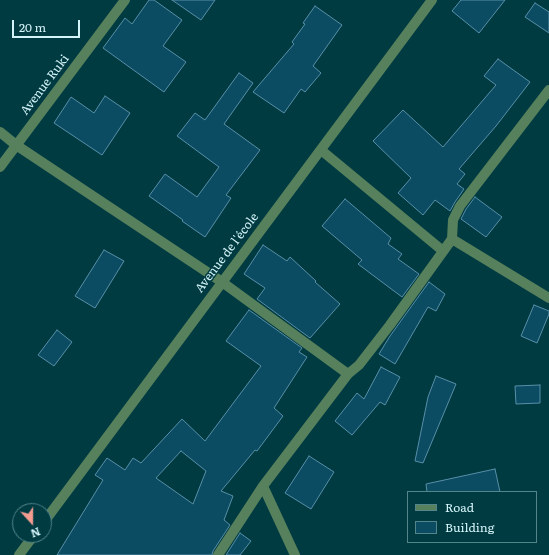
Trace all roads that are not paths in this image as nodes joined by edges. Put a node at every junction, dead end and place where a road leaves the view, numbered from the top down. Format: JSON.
{"nodes":[{"id":1,"x":125,"y":0,"type":"edge"},
{"id":2,"x":432,"y":0,"type":"edge"},
{"id":3,"x":549,"y":90,"type":"edge"},
{"id":4,"x":0,"y":132,"type":"edge"},
{"id":5,"x":16,"y":145,"type":"junction"},
{"id":6,"x":321,"y":150,"type":"junction"},
{"id":7,"x":0,"y":167,"type":"edge"},
{"id":8,"x":452,"y":239,"type":"junction"},
{"id":9,"x":443,"y":251,"type":"junction"},
{"id":10,"x":222,"y":282,"type":"junction"},
{"id":11,"x":549,"y":298,"type":"edge"},
{"id":12,"x":348,"y":374,"type":"junction"},
{"id":13,"x":263,"y":486,"type":"junction"},
{"id":14,"x":52,"y":511,"type":"edge"},
{"id":15,"x":28,"y":543,"type":"edge"},
{"id":16,"x":19,"y":555,"type":"edge"},
{"id":17,"x":218,"y":555,"type":"edge"},
{"id":18,"x":294,"y":555,"type":"edge"}],
"edges":[{"from":1,"to":5,"type":"street","name":"Avenue Ruki"},
{"from":2,"to":6,"type":"street","name":"Avenue de l'école"},
{"from":3,"to":8,"type":"street"},
{"from":4,"to":5,"type":"street"},
{"from":5,"to":7,"type":"street","name":"Avenue Ruki"},
{"from":5,"to":10,"type":"street"},
{"from":6,"to":9,"type":"street"},
{"from":6,"to":10,"type":"street","name":"Avenue de l'école"},
{"from":8,"to":9,"type":"street"},
{"from":8,"to":11,"type":"street"},
{"from":9,"to":12,"type":"street"},
{"from":10,"to":12,"type":"street"},
{"from":10,"to":14,"type":"street","name":"Avenue de l'école"},
{"from":12,"to":13,"type":"street"},
{"from":13,"to":17,"type":"street"},
{"from":13,"to":18,"type":"street"},
{"from":15,"to":16,"type":"street"}]}
